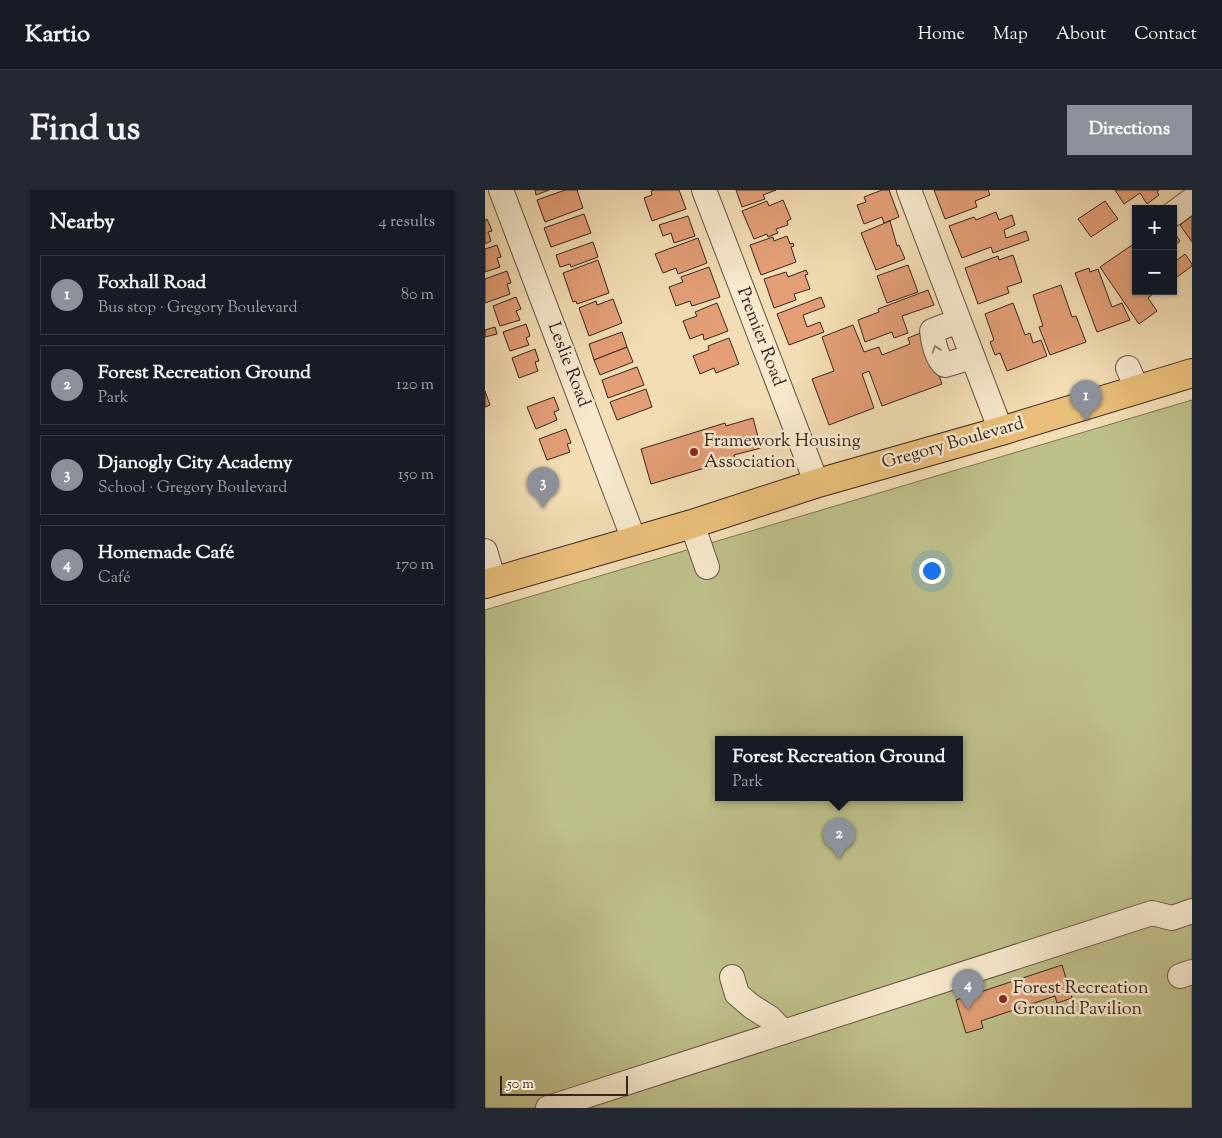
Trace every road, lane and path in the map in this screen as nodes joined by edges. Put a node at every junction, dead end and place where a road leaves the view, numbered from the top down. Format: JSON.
{"nodes":[{"id":1,"x":501,"y":190,"type":"edge"},
{"id":2,"x":704,"y":190,"type":"edge"},
{"id":3,"x":909,"y":190,"type":"edge"},
{"id":4,"x":1192,"y":200,"type":"edge"},
{"id":5,"x":1177,"y":211,"type":"edge"},
{"id":6,"x":958,"y":321,"type":"junction"},
{"id":7,"x":972,"y":357,"type":"junction"},
{"id":8,"x":1192,"y":373,"type":"edge"},
{"id":9,"x":1001,"y":431,"type":"junction"},
{"id":10,"x":818,"y":483,"type":"junction"},
{"id":11,"x":691,"y":524,"type":"junction"},
{"id":12,"x":635,"y":540,"type":"junction"},
{"id":13,"x":485,"y":551,"type":"edge"},
{"id":14,"x":707,"y":567,"type":"dead end"},
{"id":15,"x":490,"y":582,"type":"edge"},
{"id":16,"x":1192,"y":911,"type":"edge"},
{"id":17,"x":732,"y":977,"type":"dead end"},
{"id":18,"x":783,"y":1032,"type":"junction"},
{"id":19,"x":548,"y":1108,"type":"edge"}],
"edges":[{"from":1,"to":12,"type":"street","name":"Leslie Road"},
{"from":2,"to":10,"type":"street","name":"Premier Road"},
{"from":3,"to":6,"type":"street"},
{"from":4,"to":5,"type":"street"},
{"from":6,"to":7,"type":"street"},
{"from":7,"to":6,"type":"street","one_way":true},
{"from":7,"to":9,"type":"street"},
{"from":8,"to":9,"type":"main road","name":"Gregory Boulevard"},
{"from":9,"to":10,"type":"main road","name":"Gregory Boulevard"},
{"from":10,"to":11,"type":"main road","name":"Gregory Boulevard"},
{"from":11,"to":12,"type":"main road","name":"Gregory Boulevard"},
{"from":11,"to":14,"type":"street"},
{"from":12,"to":15,"type":"main road","name":"Gregory Boulevard"},
{"from":13,"to":15,"type":"street"},
{"from":16,"to":18,"type":"street"},
{"from":17,"to":18,"type":"street"},
{"from":18,"to":19,"type":"street"}]}
